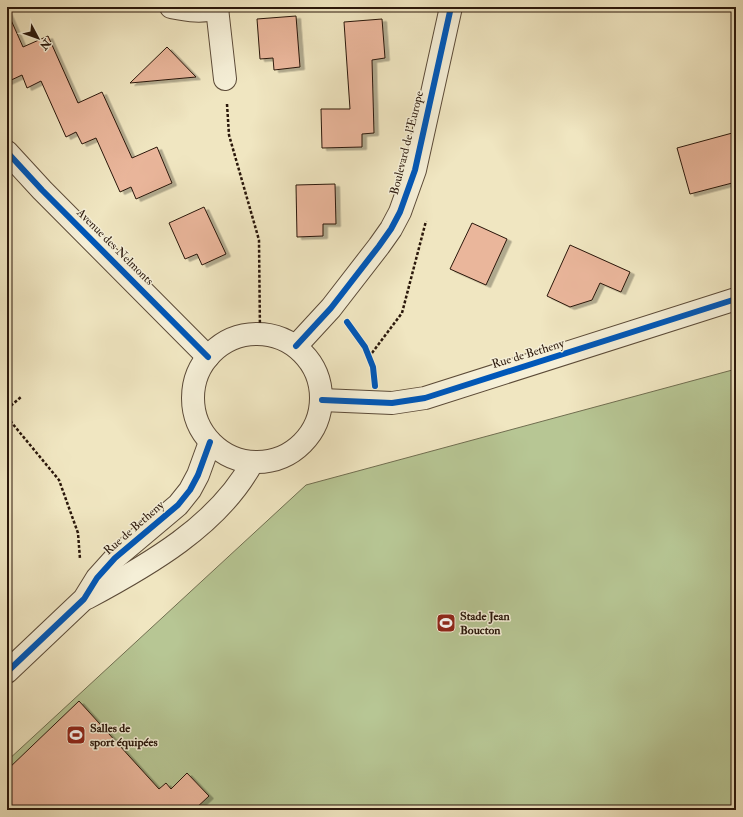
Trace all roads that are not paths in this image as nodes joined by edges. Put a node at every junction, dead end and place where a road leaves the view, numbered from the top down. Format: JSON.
{"nodes":[{"id":1,"x":171,"y":7,"type":"edge"},
{"id":2,"x":451,"y":7,"type":"edge"},
{"id":3,"x":218,"y":8,"type":"edge"},
{"id":4,"x":225,"y":79,"type":"road end"},
{"id":5,"x":7,"y":152,"type":"edge"},
{"id":6,"x":736,"y":299,"type":"edge"},
{"id":7,"x":296,"y":346,"type":"junction"},
{"id":8,"x":208,"y":357,"type":"junction"},
{"id":9,"x":322,"y":400,"type":"junction"},
{"id":10,"x":210,"y":442,"type":"junction"},
{"id":11,"x":252,"y":463,"type":"junction"},
{"id":12,"x":84,"y":599,"type":"junction"},
{"id":13,"x":7,"y":672,"type":"edge"}],
"edges":[{"from":1,"to":3,"type":"street"},
{"from":2,"to":7,"type":"street","name":"Boulevard de l'Europe"},
{"from":3,"to":4,"type":"street"},
{"from":5,"to":8,"type":"street","name":"Avenue des Nelmonts"},
{"from":6,"to":9,"type":"street","name":"Rue de Betheny"},
{"from":7,"to":8,"type":"street"},
{"from":7,"to":9,"type":"street"},
{"from":8,"to":10,"type":"street"},
{"from":9,"to":11,"type":"street"},
{"from":10,"to":11,"type":"street"},
{"from":10,"to":12,"type":"street","name":"Rue de Betheny"},
{"from":11,"to":12,"type":"street","name":"Rue de Betheny"},
{"from":12,"to":13,"type":"street","name":"Rue de Betheny"}]}
